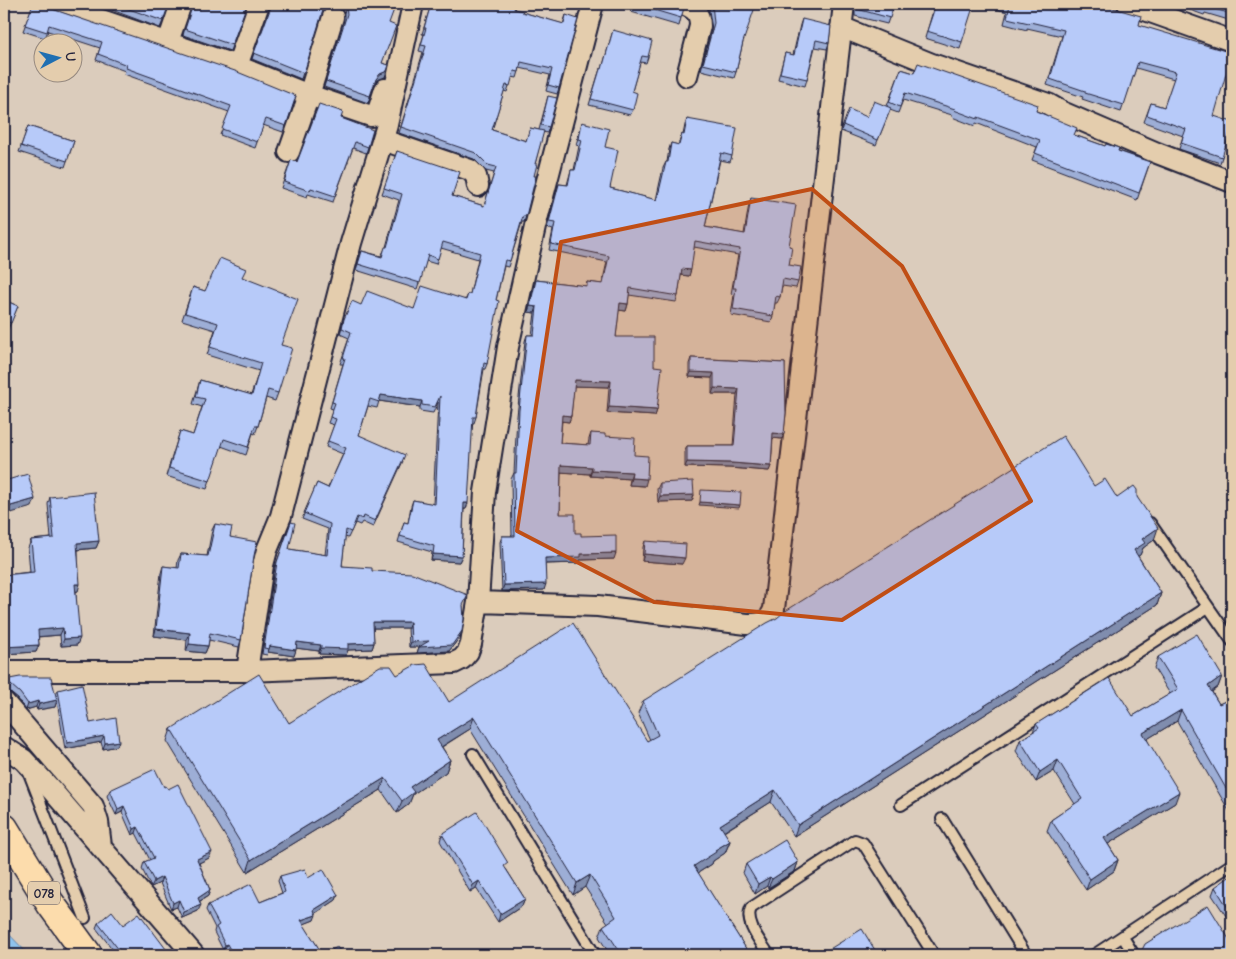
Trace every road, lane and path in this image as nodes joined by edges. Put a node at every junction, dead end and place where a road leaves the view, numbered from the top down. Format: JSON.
{"nodes":[{"id":1,"x":54,"y":4,"type":"edge"},
{"id":2,"x":181,"y":4,"type":"edge"},
{"id":3,"x":259,"y":4,"type":"edge"},
{"id":4,"x":413,"y":4,"type":"edge"},
{"id":5,"x":590,"y":4,"type":"edge"},
{"id":6,"x":682,"y":4,"type":"edge"},
{"id":7,"x":844,"y":4,"type":"edge"},
{"id":8,"x":1128,"y":4,"type":"edge"},
{"id":9,"x":99,"y":11,"type":"edge"},
{"id":10,"x":333,"y":17,"type":"dead end"},
{"id":11,"x":841,"y":26,"type":"junction"},
{"id":12,"x":1232,"y":41,"type":"edge"},
{"id":13,"x":168,"y":42,"type":"junction"},
{"id":14,"x":237,"y":66,"type":"junction"},
{"id":15,"x":688,"y":76,"type":"dead end"},
{"id":16,"x":389,"y":80,"type":"edge"},
{"id":17,"x":309,"y":95,"type":"junction"},
{"id":18,"x":380,"y":104,"type":"junction"},
{"id":19,"x":385,"y":132,"type":"junction"},
{"id":20,"x":289,"y":152,"type":"dead end"},
{"id":21,"x":1232,"y":182,"type":"edge"},
{"id":22,"x":478,"y":186,"type":"dead end"},
{"id":23,"x":1144,"y":513,"type":"edge"},
{"id":24,"x":478,"y":602,"type":"junction"},
{"id":25,"x":1208,"y":607,"type":"junction"},
{"id":26,"x":1232,"y":641,"type":"edge"},
{"id":27,"x":247,"y":670,"type":"junction"},
{"id":28,"x":4,"y":671,"type":"edge"},
{"id":29,"x":4,"y":702,"type":"edge"},
{"id":30,"x":4,"y":747,"type":"edge"},
{"id":31,"x":473,"y":754,"type":"dead end"},
{"id":32,"x":24,"y":760,"type":"junction"},
{"id":33,"x":901,"y":805,"type":"dead end"},
{"id":34,"x":942,"y":819,"type":"dead end"},
{"id":35,"x":4,"y":828,"type":"edge"},
{"id":36,"x":101,"y":846,"type":"junction"},
{"id":37,"x":1232,"y":864,"type":"edge"},
{"id":38,"x":84,"y":918,"type":"dead end"},
{"id":39,"x":1123,"y":937,"type":"junction"},
{"id":40,"x":88,"y":955,"type":"edge"},
{"id":41,"x":194,"y":955,"type":"edge"},
{"id":42,"x":594,"y":955,"type":"edge"},
{"id":43,"x":769,"y":955,"type":"edge"},
{"id":44,"x":934,"y":955,"type":"edge"},
{"id":45,"x":1026,"y":955,"type":"edge"},
{"id":46,"x":1094,"y":955,"type":"edge"},
{"id":47,"x":1134,"y":955,"type":"edge"}],
"edges":[{"from":1,"to":9,"type":"street"},
{"from":2,"to":13,"type":"street"},
{"from":3,"to":14,"type":"street"},
{"from":4,"to":19,"type":"street"},
{"from":5,"to":24,"type":"street"},
{"from":6,"to":15,"type":"street"},
{"from":7,"to":11,"type":"street"},
{"from":8,"to":12,"type":"street"},
{"from":9,"to":13,"type":"street"},
{"from":10,"to":17,"type":"street"},
{"from":11,"to":21,"type":"street"},
{"from":11,"to":24,"type":"street"},
{"from":13,"to":14,"type":"street"},
{"from":14,"to":17,"type":"street"},
{"from":16,"to":18,"type":"street"},
{"from":17,"to":18,"type":"street"},
{"from":17,"to":20,"type":"street"},
{"from":18,"to":19,"type":"street"},
{"from":19,"to":22,"type":"street"},
{"from":19,"to":27,"type":"street"},
{"from":23,"to":25,"type":"lane"},
{"from":24,"to":27,"type":"street"},
{"from":25,"to":26,"type":"lane"},
{"from":25,"to":33,"type":"lane"},
{"from":27,"to":28,"type":"street"},
{"from":29,"to":36,"type":"street"},
{"from":30,"to":32,"type":"street"},
{"from":31,"to":42,"type":"lane"},
{"from":32,"to":36,"type":"street"},
{"from":32,"to":38,"type":"lane"},
{"from":34,"to":45,"type":"lane"},
{"from":35,"to":40,"type":"main road","number":"078"},
{"from":36,"to":41,"type":"street"},
{"from":37,"to":39,"type":"lane"},
{"from":39,"to":46,"type":"lane"},
{"from":39,"to":47,"type":"lane"},
{"from":43,"to":44,"type":"lane"}]}
